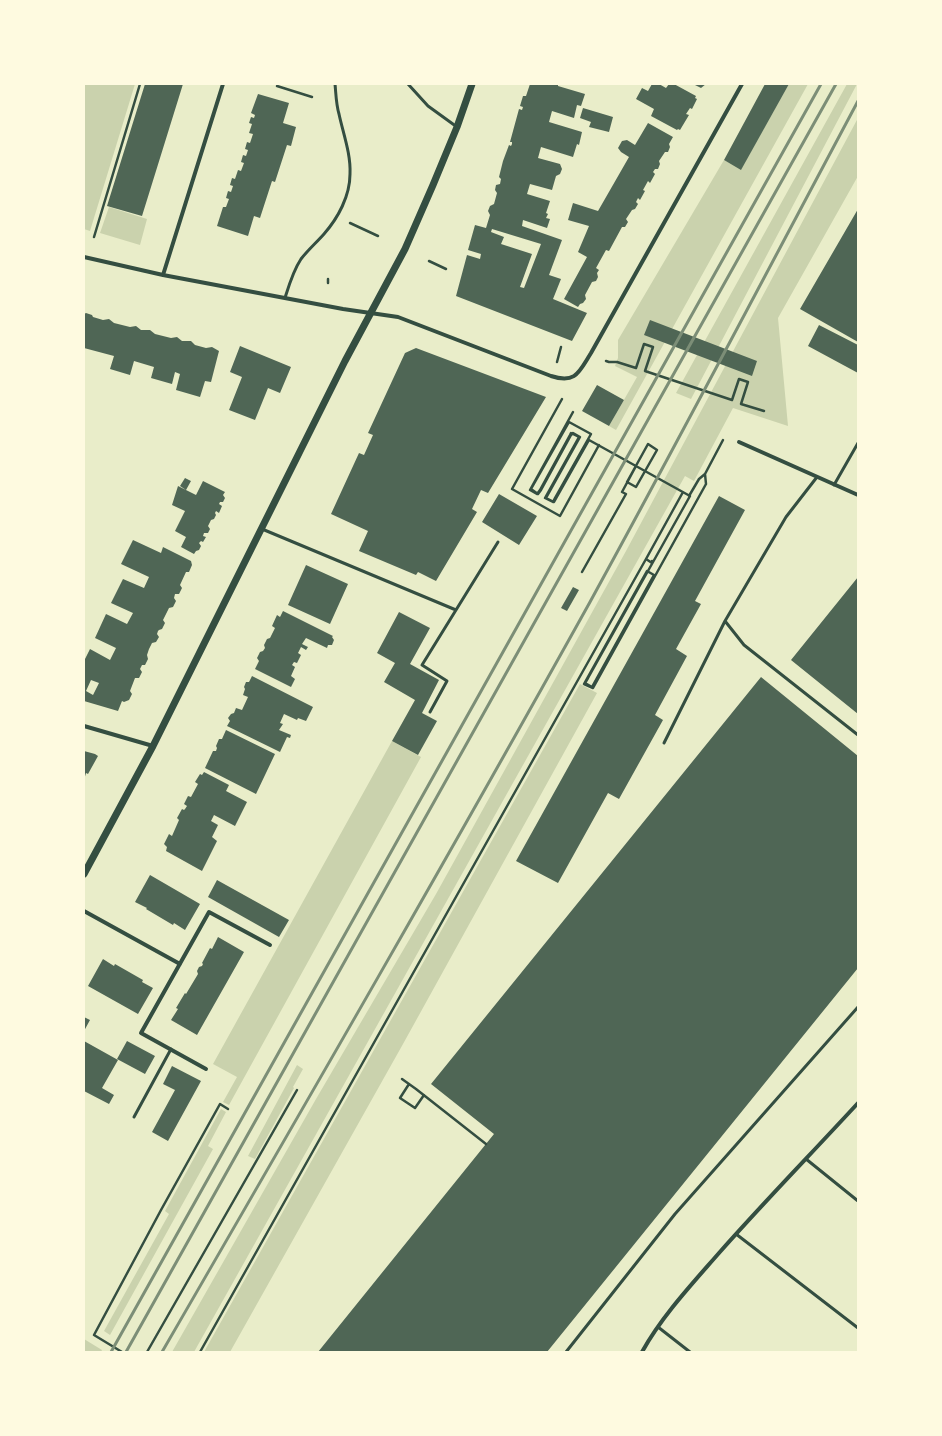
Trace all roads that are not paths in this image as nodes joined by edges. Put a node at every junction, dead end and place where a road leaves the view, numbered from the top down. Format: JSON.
{"nodes":[{"id":1,"x":223,"y":84,"type":"edge"},
{"id":2,"x":335,"y":84,"type":"edge"},
{"id":3,"x":408,"y":84,"type":"edge"},
{"id":4,"x":472,"y":84,"type":"edge"},
{"id":5,"x":742,"y":84,"type":"edge"},
{"id":6,"x":457,"y":127,"type":"junction"},
{"id":7,"x":84,"y":257,"type":"edge"},
{"id":8,"x":163,"y":275,"type":"junction"},
{"id":9,"x":284,"y":298,"type":"junction"},
{"id":10,"x":371,"y":313,"type":"junction"},
{"id":11,"x":739,"y":442,"type":"road end"},
{"id":12,"x":858,"y":443,"type":"edge"},
{"id":13,"x":817,"y":477,"type":"junction"},
{"id":14,"x":834,"y":485,"type":"junction"},
{"id":15,"x":858,"y":495,"type":"edge"},
{"id":16,"x":262,"y":529,"type":"junction"},
{"id":17,"x":498,"y":542,"type":"dead end"},
{"id":18,"x":456,"y":610,"type":"junction"},
{"id":19,"x":726,"y":621,"type":"junction"},
{"id":20,"x":430,"y":712,"type":"dead end"},
{"id":21,"x":84,"y":726,"type":"edge"},
{"id":22,"x":858,"y":735,"type":"edge"},
{"id":23,"x":664,"y":743,"type":"dead end"},
{"id":24,"x":153,"y":746,"type":"junction"},
{"id":25,"x":84,"y":874,"type":"edge"},
{"id":26,"x":84,"y":911,"type":"edge"},
{"id":27,"x":270,"y":945,"type":"dead end"},
{"id":28,"x":180,"y":964,"type":"junction"},
{"id":29,"x":858,"y":1007,"type":"edge"},
{"id":30,"x":171,"y":1049,"type":"junction"},
{"id":31,"x":206,"y":1069,"type":"dead end"},
{"id":32,"x":858,"y":1103,"type":"edge"},
{"id":33,"x":134,"y":1117,"type":"dead end"},
{"id":34,"x":806,"y":1159,"type":"junction"},
{"id":35,"x":858,"y":1201,"type":"edge"},
{"id":36,"x":736,"y":1234,"type":"junction"},
{"id":37,"x":658,"y":1327,"type":"junction"},
{"id":38,"x":858,"y":1328,"type":"edge"},
{"id":39,"x":566,"y":1352,"type":"edge"},
{"id":40,"x":642,"y":1352,"type":"edge"},
{"id":41,"x":690,"y":1352,"type":"edge"}],
"edges":[{"from":1,"to":8,"type":"street"},
{"from":2,"to":9,"type":"lane"},
{"from":3,"to":6,"type":"lane"},
{"from":4,"to":6,"type":"street"},
{"from":5,"to":10,"type":"street"},
{"from":6,"to":10,"type":"street"},
{"from":7,"to":8,"type":"street"},
{"from":8,"to":9,"type":"street"},
{"from":9,"to":10,"type":"street"},
{"from":10,"to":16,"type":"street"},
{"from":11,"to":13,"type":"street"},
{"from":12,"to":14,"type":"lane"},
{"from":13,"to":14,"type":"street"},
{"from":13,"to":19,"type":"lane"},
{"from":14,"to":15,"type":"street"},
{"from":16,"to":18,"type":"lane"},
{"from":16,"to":24,"type":"street"},
{"from":17,"to":18,"type":"lane"},
{"from":18,"to":20,"type":"lane"},
{"from":19,"to":22,"type":"lane"},
{"from":19,"to":23,"type":"lane"},
{"from":21,"to":24,"type":"street"},
{"from":24,"to":25,"type":"street"},
{"from":26,"to":28,"type":"street"},
{"from":27,"to":28,"type":"street"},
{"from":28,"to":30,"type":"street"},
{"from":29,"to":39,"type":"lane"},
{"from":30,"to":31,"type":"street"},
{"from":30,"to":33,"type":"lane"},
{"from":32,"to":34,"type":"street"},
{"from":34,"to":35,"type":"lane"},
{"from":34,"to":36,"type":"street"},
{"from":36,"to":37,"type":"street"},
{"from":36,"to":38,"type":"lane"},
{"from":37,"to":40,"type":"street"},
{"from":37,"to":41,"type":"lane"}]}
